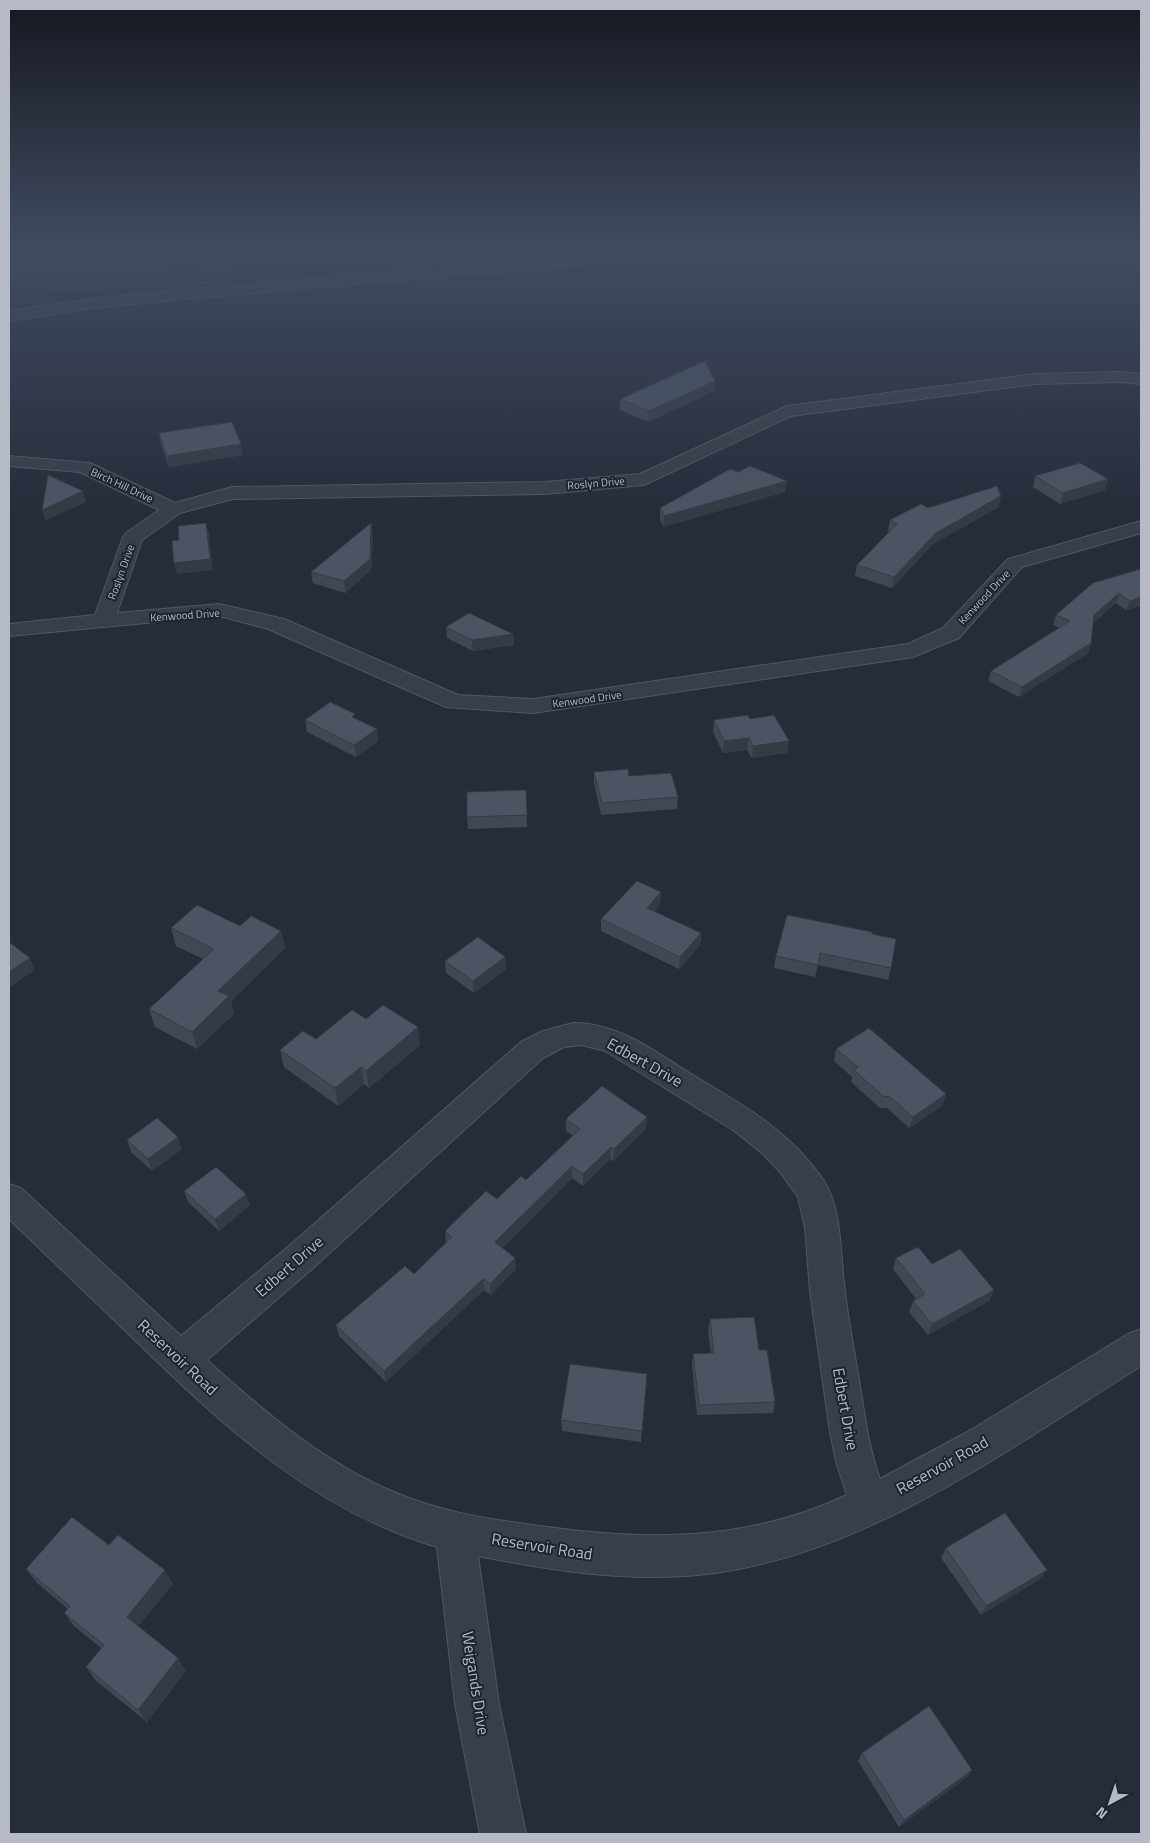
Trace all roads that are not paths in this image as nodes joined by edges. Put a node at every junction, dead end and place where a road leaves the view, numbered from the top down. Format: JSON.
{"nodes":[{"id":1,"x":1141,"y":379,"type":"edge"},
{"id":2,"x":9,"y":461,"type":"edge"},
{"id":3,"x":174,"y":509,"type":"junction"},
{"id":4,"x":1141,"y":527,"type":"edge"},
{"id":5,"x":103,"y":622,"type":"junction"},
{"id":6,"x":9,"y":630,"type":"edge"},
{"id":7,"x":9,"y":1198,"type":"edge"},
{"id":8,"x":1141,"y":1346,"type":"edge"},
{"id":9,"x":180,"y":1360,"type":"junction"},
{"id":10,"x":870,"y":1504,"type":"junction"},
{"id":11,"x":455,"y":1532,"type":"junction"},
{"id":12,"x":503,"y":1834,"type":"edge"}],
"edges":[{"from":1,"to":3,"type":"street","name":"Roslyn Drive"},
{"from":2,"to":3,"type":"street","name":"Birch Hill Drive"},
{"from":3,"to":5,"type":"street","name":"Roslyn Drive"},
{"from":4,"to":5,"type":"street","name":"Kenwood Drive"},
{"from":5,"to":6,"type":"street","name":"Kenwood Drive"},
{"from":7,"to":9,"type":"street","name":"Reservoir Road"},
{"from":8,"to":10,"type":"street","name":"Reservoir Road"},
{"from":9,"to":10,"type":"street","name":"Edbert Drive"},
{"from":9,"to":11,"type":"street","name":"Reservoir Road"},
{"from":10,"to":11,"type":"street","name":"Reservoir Road"},
{"from":11,"to":12,"type":"street","name":"Weigands Drive"}]}
